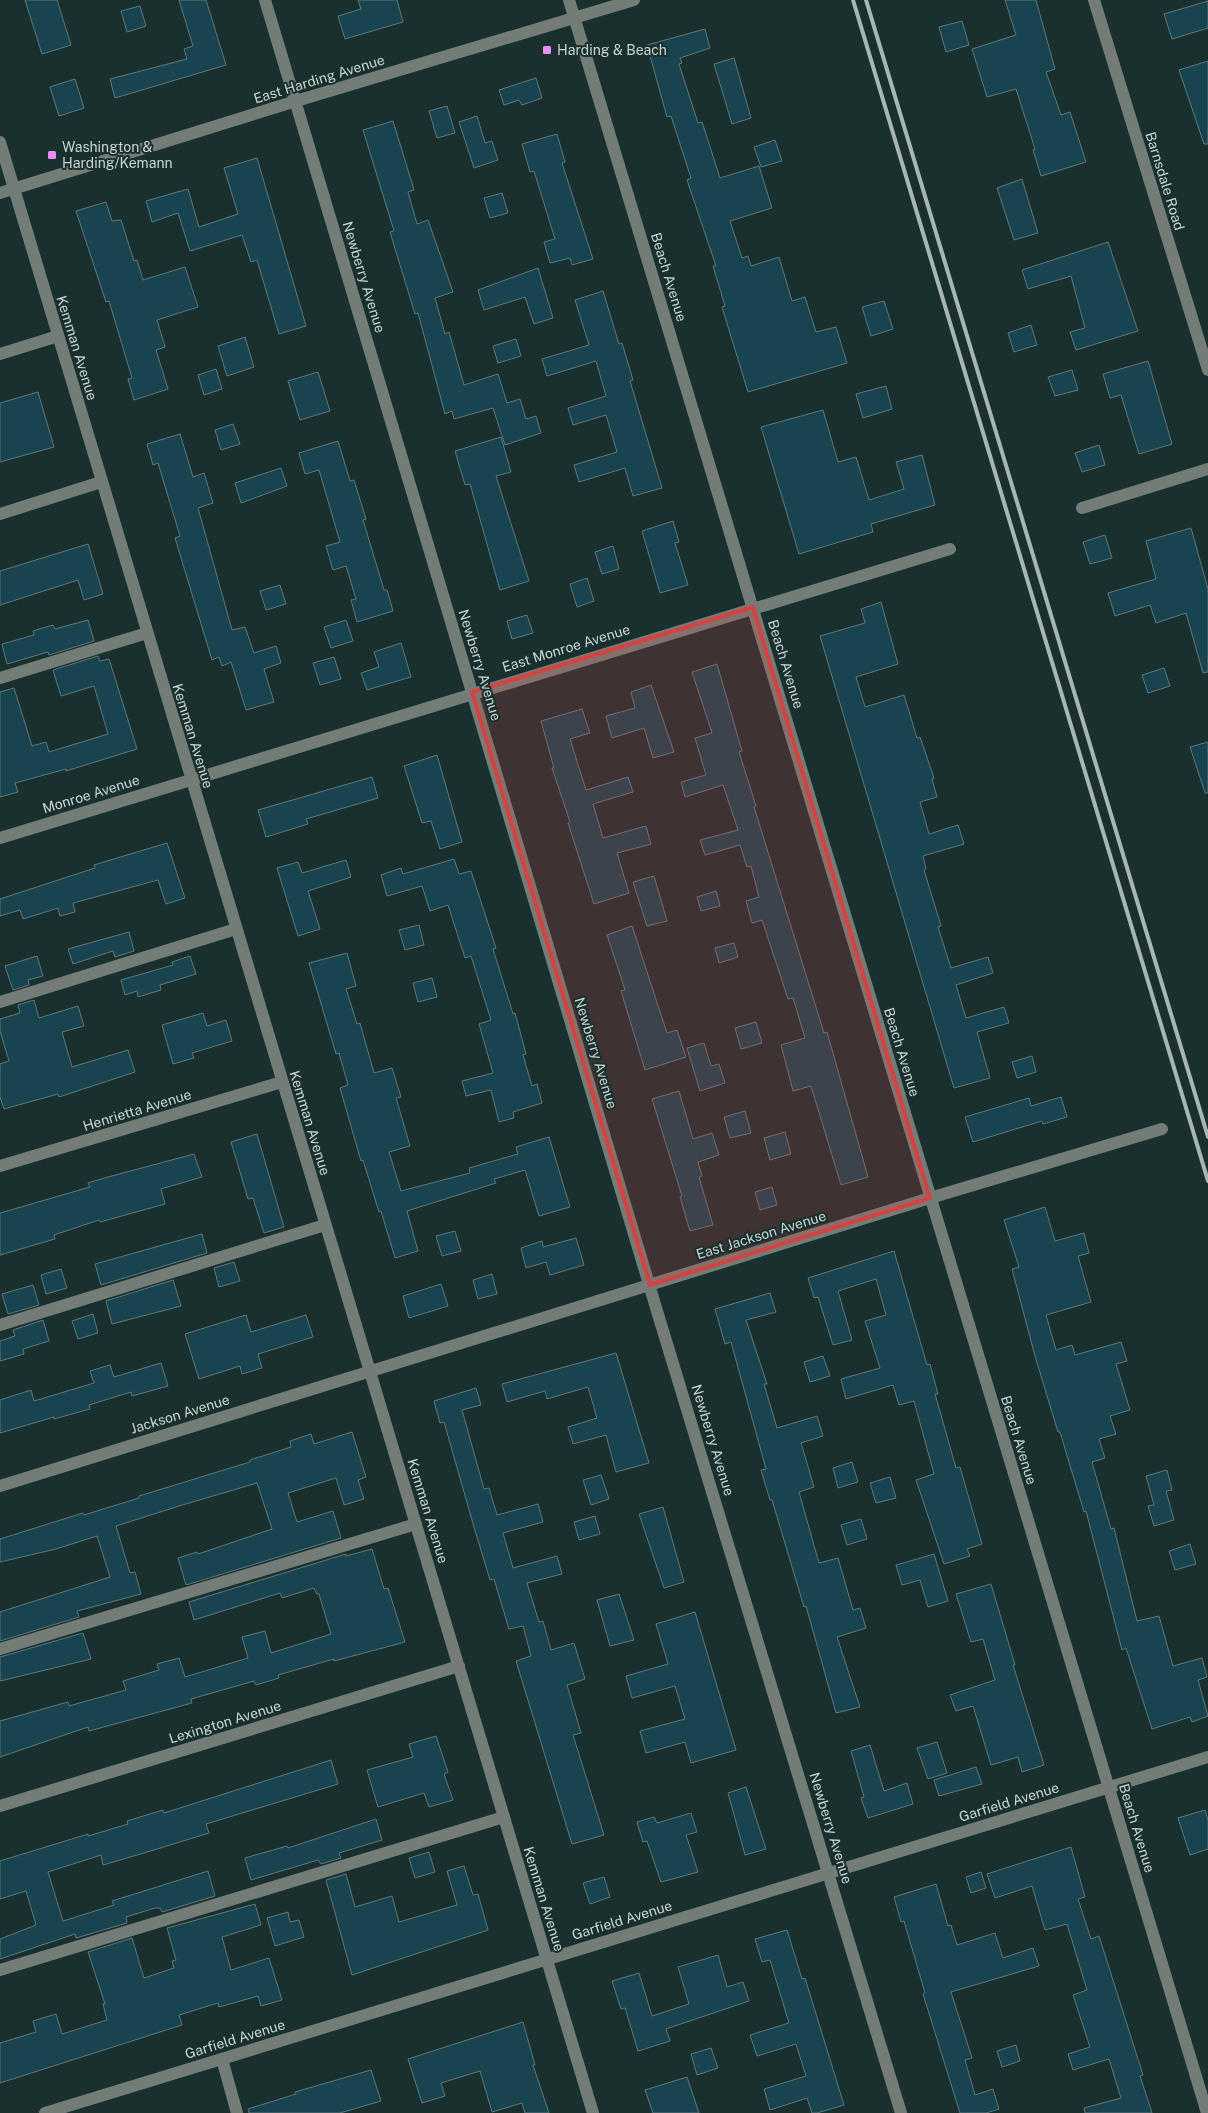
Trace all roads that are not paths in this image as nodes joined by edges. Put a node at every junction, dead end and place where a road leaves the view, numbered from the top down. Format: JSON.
{"nodes":[{"id":1,"x":265,"y":0,"type":"edge"},
{"id":2,"x":569,"y":0,"type":"edge"},
{"id":3,"x":634,"y":0,"type":"edge"},
{"id":4,"x":1094,"y":0,"type":"edge"},
{"id":5,"x":574,"y":18,"type":"junction"},
{"id":6,"x":296,"y":101,"type":"junction"},
{"id":7,"x":0,"y":142,"type":"edge"},
{"id":8,"x":14,"y":189,"type":"junction"},
{"id":9,"x":0,"y":193,"type":"edge"},
{"id":10,"x":58,"y":336,"type":"junction"},
{"id":11,"x":0,"y":354,"type":"edge"},
{"id":12,"x":1208,"y":370,"type":"edge"},
{"id":13,"x":1208,"y":468,"type":"edge"},
{"id":14,"x":101,"y":482,"type":"junction"},
{"id":15,"x":1082,"y":508,"type":"dead end"},
{"id":16,"x":0,"y":514,"type":"edge"},
{"id":17,"x":950,"y":548,"type":"dead end"},
{"id":18,"x":753,"y":607,"type":"junction"},
{"id":19,"x":147,"y":633,"type":"junction"},
{"id":20,"x":0,"y":678,"type":"edge"},
{"id":21,"x":472,"y":692,"type":"junction"},
{"id":22,"x":191,"y":779,"type":"junction"},
{"id":23,"x":0,"y":838,"type":"edge"},
{"id":24,"x":236,"y":929,"type":"junction"},
{"id":25,"x":0,"y":1002,"type":"edge"},
{"id":26,"x":282,"y":1082,"type":"junction"},
{"id":27,"x":1162,"y":1129,"type":"dead end"},
{"id":28,"x":0,"y":1166,"type":"edge"},
{"id":29,"x":930,"y":1198,"type":"junction"},
{"id":30,"x":325,"y":1225,"type":"junction"},
{"id":31,"x":650,"y":1285,"type":"junction"},
{"id":32,"x":0,"y":1325,"type":"edge"},
{"id":33,"x":370,"y":1371,"type":"junction"},
{"id":34,"x":0,"y":1486,"type":"edge"},
{"id":35,"x":416,"y":1524,"type":"junction"},
{"id":36,"x":0,"y":1649,"type":"edge"},
{"id":37,"x":460,"y":1666,"type":"junction"},
{"id":38,"x":1208,"y":1757,"type":"edge"},
{"id":39,"x":1109,"y":1787,"type":"junction"},
{"id":40,"x":0,"y":1806,"type":"edge"},
{"id":41,"x":504,"y":1817,"type":"junction"},
{"id":42,"x":829,"y":1872,"type":"junction"},
{"id":43,"x":546,"y":1960,"type":"junction"},
{"id":44,"x":0,"y":1970,"type":"edge"},
{"id":45,"x":222,"y":2059,"type":"junction"},
{"id":46,"x":588,"y":2112,"type":"edge"},
{"id":47,"x":45,"y":2113,"type":"edge"},
{"id":48,"x":237,"y":2113,"type":"edge"},
{"id":49,"x":902,"y":2113,"type":"edge"},
{"id":50,"x":1207,"y":2113,"type":"edge"}],
"edges":[{"from":1,"to":6,"type":"street","name":"Newberry Avenue"},
{"from":2,"to":5,"type":"street","name":"Beach Avenue"},
{"from":3,"to":5,"type":"street","name":"East Harding Avenue"},
{"from":4,"to":12,"type":"street","name":"Barnsdale Road"},
{"from":5,"to":6,"type":"street","name":"East Harding Avenue"},
{"from":5,"to":18,"type":"street","name":"Beach Avenue"},
{"from":6,"to":8,"type":"street","name":"East Harding Avenue"},
{"from":6,"to":21,"type":"street","name":"Newberry Avenue"},
{"from":7,"to":8,"type":"street","name":"Kemman Avenue"},
{"from":8,"to":9,"type":"street","name":"East Harding Avenue"},
{"from":8,"to":10,"type":"street","name":"Kemman Avenue"},
{"from":10,"to":11,"type":"street"},
{"from":10,"to":14,"type":"street","name":"Kemman Avenue"},
{"from":13,"to":15,"type":"street"},
{"from":14,"to":16,"type":"street"},
{"from":14,"to":19,"type":"street","name":"Kemman Avenue"},
{"from":17,"to":18,"type":"street","name":"East Monroe Avenue"},
{"from":18,"to":21,"type":"street","name":"East Monroe Avenue"},
{"from":18,"to":29,"type":"street","name":"Beach Avenue"},
{"from":19,"to":20,"type":"street"},
{"from":19,"to":22,"type":"street","name":"Kemman Avenue"},
{"from":21,"to":22,"type":"street","name":"East Monroe Avenue"},
{"from":21,"to":31,"type":"street","name":"Newberry Avenue"},
{"from":22,"to":23,"type":"street","name":"Monroe Avenue"},
{"from":22,"to":24,"type":"street","name":"Kemman Avenue"},
{"from":24,"to":25,"type":"street"},
{"from":24,"to":26,"type":"street","name":"Kemman Avenue"},
{"from":26,"to":28,"type":"street","name":"Henrietta Avenue"},
{"from":26,"to":30,"type":"street","name":"Kemman Avenue"},
{"from":27,"to":29,"type":"street","name":"East Jackson Avenue"},
{"from":29,"to":31,"type":"street","name":"East Jackson Avenue"},
{"from":29,"to":39,"type":"street","name":"Beach Avenue"},
{"from":30,"to":32,"type":"street"},
{"from":30,"to":33,"type":"street","name":"Kemman Avenue"},
{"from":31,"to":33,"type":"street","name":"East Jackson Avenue"},
{"from":31,"to":42,"type":"street","name":"Newberry Avenue"},
{"from":33,"to":34,"type":"street","name":"Jackson Avenue"},
{"from":33,"to":35,"type":"street","name":"Kemman Avenue"},
{"from":35,"to":36,"type":"street"},
{"from":35,"to":37,"type":"street","name":"Kemman Avenue"},
{"from":37,"to":40,"type":"street","name":"Lexington Avenue"},
{"from":37,"to":41,"type":"street","name":"Kemman Avenue"},
{"from":38,"to":39,"type":"street","name":"Garfield Avenue"},
{"from":39,"to":42,"type":"street","name":"Garfield Avenue"},
{"from":39,"to":50,"type":"street","name":"Beach Avenue"},
{"from":41,"to":43,"type":"street","name":"Kemman Avenue"},
{"from":41,"to":44,"type":"street"},
{"from":42,"to":43,"type":"street","name":"Garfield Avenue"},
{"from":42,"to":49,"type":"street","name":"Newberry Avenue"},
{"from":43,"to":45,"type":"street","name":"Garfield Avenue"},
{"from":43,"to":46,"type":"street","name":"Kemman Avenue"},
{"from":45,"to":47,"type":"street","name":"Garfield Avenue"},
{"from":45,"to":48,"type":"street"}]}
